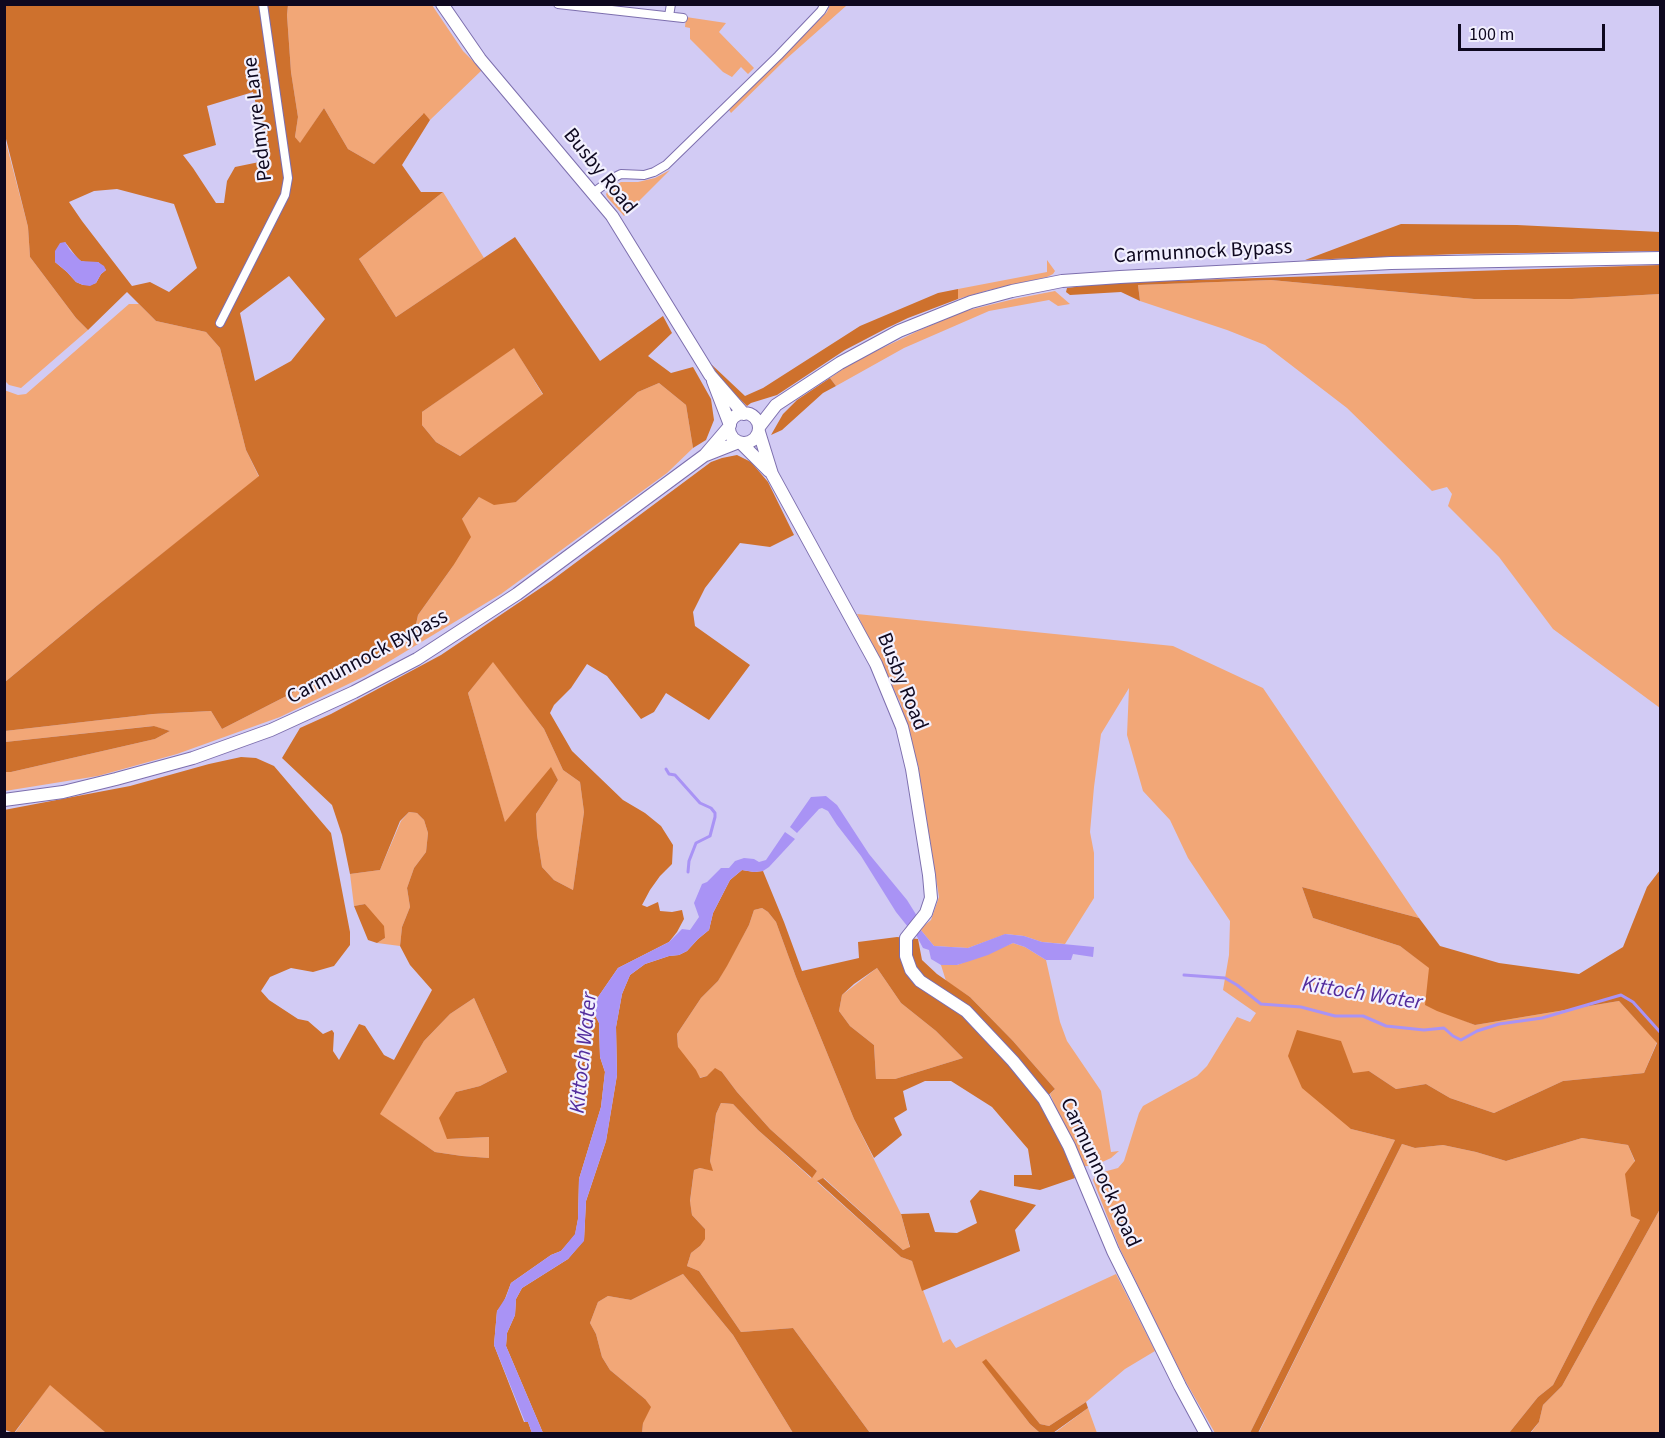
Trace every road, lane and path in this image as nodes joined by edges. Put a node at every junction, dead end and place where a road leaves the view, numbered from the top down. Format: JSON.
{"nodes":[{"id":1,"x":263,"y":4,"type":"edge"},
{"id":2,"x":442,"y":4,"type":"edge"},
{"id":3,"x":558,"y":4,"type":"edge"},
{"id":4,"x":671,"y":4,"type":"edge"},
{"id":5,"x":825,"y":4,"type":"edge"},
{"id":6,"x":669,"y":16,"type":"junction"},
{"id":7,"x":683,"y":18,"type":"dead end"},
{"id":8,"x":593,"y":193,"type":"junction"},
{"id":9,"x":1660,"y":258,"type":"edge"},
{"id":10,"x":220,"y":322,"type":"dead end"},
{"id":11,"x":710,"y":375,"type":"junction"},
{"id":12,"x":776,"y":405,"type":"junction"},
{"id":13,"x":745,"y":414,"type":"junction"},
{"id":14,"x":730,"y":426,"type":"junction"},
{"id":15,"x":759,"y":429,"type":"junction"},
{"id":16,"x":740,"y":443,"type":"junction"},
{"id":17,"x":705,"y":455,"type":"junction"},
{"id":18,"x":772,"y":474,"type":"junction"},
{"id":19,"x":4,"y":800,"type":"edge"},
{"id":20,"x":910,"y":932,"type":"joint"},
{"id":21,"x":1206,"y":1434,"type":"edge"}],
"edges":[{"from":1,"to":10,"type":"street","name":"Pedmyre Lane"},
{"from":2,"to":8,"type":"main road","name":"Busby Road"},
{"from":3,"to":6,"type":"street"},
{"from":4,"to":6,"type":"street"},
{"from":5,"to":8,"type":"street"},
{"from":6,"to":7,"type":"street"},
{"from":8,"to":11,"type":"main road","name":"Busby Road"},
{"from":9,"to":12,"type":"main road","name":"Carmunnock Bypass"},
{"from":11,"to":13,"type":"main road","name":"Busby Road"},
{"from":11,"to":14,"type":"main road","name":"Busby Road"},
{"from":12,"to":13,"type":"main road","name":"Carmunnock Bypass"},
{"from":12,"to":15,"type":"main road","name":"Carmunnock Bypass"},
{"from":13,"to":14,"type":"main road"},
{"from":13,"to":15,"type":"main road"},
{"from":14,"to":16,"type":"main road"},
{"from":14,"to":17,"type":"main road","name":"Carmunnock Bypass"},
{"from":15,"to":16,"type":"main road"},
{"from":15,"to":18,"type":"main road","name":"Busby Road"},
{"from":16,"to":17,"type":"main road","name":"Carmunnock Bypass"},
{"from":16,"to":18,"type":"main road","name":"Busby Road"},
{"from":17,"to":19,"type":"main road","name":"Carmunnock Bypass"},
{"from":18,"to":20,"type":"main road","name":"Busby Road"},
{"from":20,"to":21,"type":"main road","name":"Carmunnock Road"}]}
